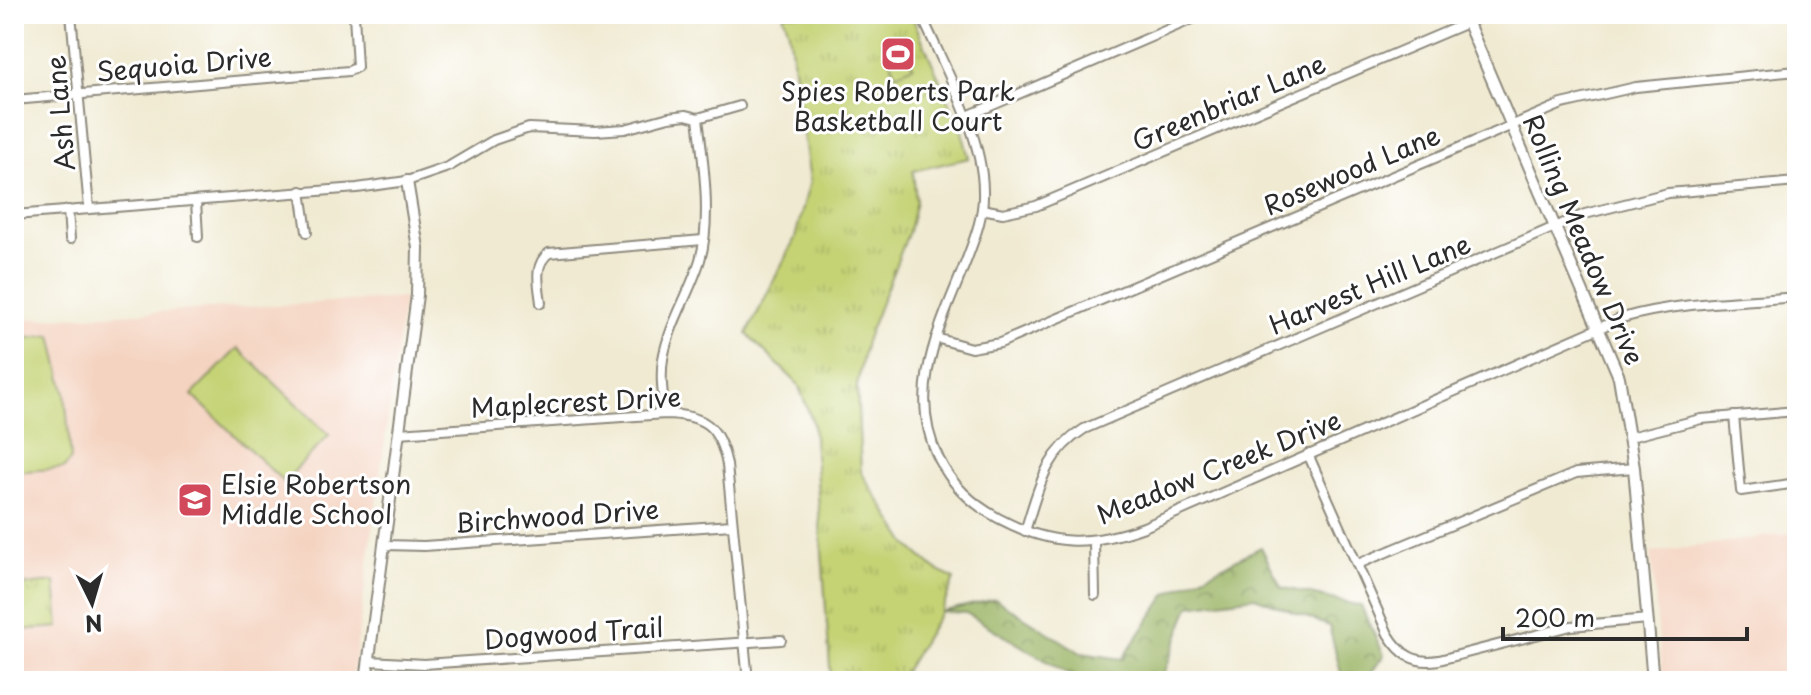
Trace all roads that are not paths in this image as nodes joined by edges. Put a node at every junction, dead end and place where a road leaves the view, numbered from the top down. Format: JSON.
{"nodes":[{"id":1,"x":71,"y":14,"type":"edge"},
{"id":2,"x":354,"y":14,"type":"edge"},
{"id":3,"x":921,"y":14,"type":"edge"},
{"id":4,"x":1204,"y":14,"type":"edge"},
{"id":5,"x":1488,"y":14,"type":"edge"},
{"id":6,"x":1466,"y":18,"type":"edge"},
{"id":7,"x":1797,"y":71,"type":"edge"},
{"id":8,"x":79,"y":95,"type":"junction"},
{"id":9,"x":14,"y":100,"type":"edge"},
{"id":10,"x":740,"y":106,"type":"dead end"},
{"id":11,"x":965,"y":117,"type":"junction"},
{"id":12,"x":698,"y":118,"type":"junction"},
{"id":13,"x":1511,"y":125,"type":"junction"},
{"id":14,"x":407,"y":181,"type":"junction"},
{"id":15,"x":1797,"y":182,"type":"edge"},
{"id":16,"x":301,"y":191,"type":"junction"},
{"id":17,"x":196,"y":201,"type":"junction"},
{"id":18,"x":89,"y":208,"type":"junction"},
{"id":19,"x":982,"y":209,"type":"junction"},
{"id":20,"x":68,"y":210,"type":"junction"},
{"id":21,"x":14,"y":215,"type":"edge"},
{"id":22,"x":1556,"y":228,"type":"junction"},
{"id":23,"x":307,"y":232,"type":"dead end"},
{"id":24,"x":198,"y":237,"type":"dead end"},
{"id":25,"x":70,"y":239,"type":"dead end"},
{"id":26,"x":703,"y":240,"type":"junction"},
{"id":27,"x":1797,"y":297,"type":"edge"},
{"id":28,"x":541,"y":303,"type":"dead end"},
{"id":29,"x":1598,"y":330,"type":"junction"},
{"id":30,"x":936,"y":338,"type":"junction"},
{"id":31,"x":1797,"y":411,"type":"edge"},
{"id":32,"x":665,"y":414,"type":"junction"},
{"id":33,"x":1734,"y":416,"type":"junction"},
{"id":34,"x":399,"y":433,"type":"junction"},
{"id":35,"x":1630,"y":437,"type":"junction"},
{"id":36,"x":1308,"y":454,"type":"junction"},
{"id":37,"x":1634,"y":468,"type":"junction"},
{"id":38,"x":1797,"y":483,"type":"edge"},
{"id":39,"x":732,"y":525,"type":"junction"},
{"id":40,"x":1025,"y":531,"type":"junction"},
{"id":41,"x":1094,"y":542,"type":"junction"},
{"id":42,"x":385,"y":545,"type":"junction"},
{"id":43,"x":1358,"y":564,"type":"junction"},
{"id":44,"x":1095,"y":595,"type":"dead end"},
{"id":45,"x":1648,"y":619,"type":"junction"},
{"id":46,"x":781,"y":640,"type":"dead end"},
{"id":47,"x":744,"y":643,"type":"junction"},
{"id":48,"x":369,"y":661,"type":"junction"},
{"id":49,"x":366,"y":681,"type":"edge"},
{"id":50,"x":748,"y":681,"type":"edge"},
{"id":51,"x":1653,"y":681,"type":"edge"}],
"edges":[{"from":1,"to":8,"type":"street","name":"Ash Lane"},
{"from":2,"to":8,"type":"street","name":"Sequoia Drive"},
{"from":3,"to":11,"type":"street","name":"Meadow Creek Drive"},
{"from":4,"to":11,"type":"street"},
{"from":5,"to":6,"type":"street","name":"Greenbriar Lane"},
{"from":6,"to":13,"type":"street","name":"Rolling Meadow Drive"},
{"from":6,"to":19,"type":"street","name":"Greenbriar Lane"},
{"from":7,"to":13,"type":"street","name":"Rosewood Lane"},
{"from":8,"to":9,"type":"street","name":"Sequoia Drive"},
{"from":8,"to":18,"type":"street","name":"Ash Lane"},
{"from":10,"to":12,"type":"street"},
{"from":11,"to":19,"type":"street","name":"Meadow Creek Drive"},
{"from":12,"to":14,"type":"street"},
{"from":12,"to":26,"type":"street"},
{"from":13,"to":22,"type":"street","name":"Rolling Meadow Drive"},
{"from":13,"to":30,"type":"street","name":"Rosewood Lane"},
{"from":14,"to":16,"type":"street"},
{"from":14,"to":34,"type":"street"},
{"from":15,"to":22,"type":"street","name":"Harvest Hill Lane"},
{"from":16,"to":17,"type":"street"},
{"from":16,"to":23,"type":"street"},
{"from":17,"to":18,"type":"street"},
{"from":17,"to":24,"type":"street"},
{"from":18,"to":20,"type":"street"},
{"from":19,"to":30,"type":"street","name":"Meadow Creek Drive"},
{"from":20,"to":21,"type":"street"},
{"from":20,"to":25,"type":"street"},
{"from":22,"to":29,"type":"street","name":"Rolling Meadow Drive"},
{"from":22,"to":40,"type":"street","name":"Harvest Hill Lane"},
{"from":26,"to":28,"type":"street"},
{"from":26,"to":32,"type":"street"},
{"from":27,"to":29,"type":"street","name":"Meadow Creek Drive"},
{"from":29,"to":35,"type":"street","name":"Rolling Meadow Drive"},
{"from":29,"to":36,"type":"street","name":"Meadow Creek Drive"},
{"from":30,"to":40,"type":"street","name":"Meadow Creek Drive"},
{"from":31,"to":33,"type":"street"},
{"from":32,"to":34,"type":"street","name":"Maplecrest Drive"},
{"from":32,"to":39,"type":"street","name":"Maplecrest Drive"},
{"from":33,"to":35,"type":"street"},
{"from":33,"to":38,"type":"street"},
{"from":34,"to":42,"type":"street"},
{"from":35,"to":37,"type":"street","name":"Rolling Meadow Drive"},
{"from":36,"to":41,"type":"street","name":"Meadow Creek Drive"},
{"from":36,"to":43,"type":"street"},
{"from":37,"to":43,"type":"street"},
{"from":37,"to":45,"type":"street","name":"Rolling Meadow Drive"},
{"from":39,"to":42,"type":"street","name":"Birchwood Drive"},
{"from":39,"to":47,"type":"street"},
{"from":40,"to":41,"type":"street","name":"Meadow Creek Drive"},
{"from":41,"to":44,"type":"street"},
{"from":42,"to":48,"type":"street"},
{"from":43,"to":45,"type":"street"},
{"from":45,"to":51,"type":"street","name":"Rolling Meadow Drive"},
{"from":46,"to":47,"type":"street","name":"Dogwood Trail"},
{"from":47,"to":48,"type":"street","name":"Dogwood Trail"},
{"from":47,"to":50,"type":"street"},
{"from":48,"to":49,"type":"street"}]}
